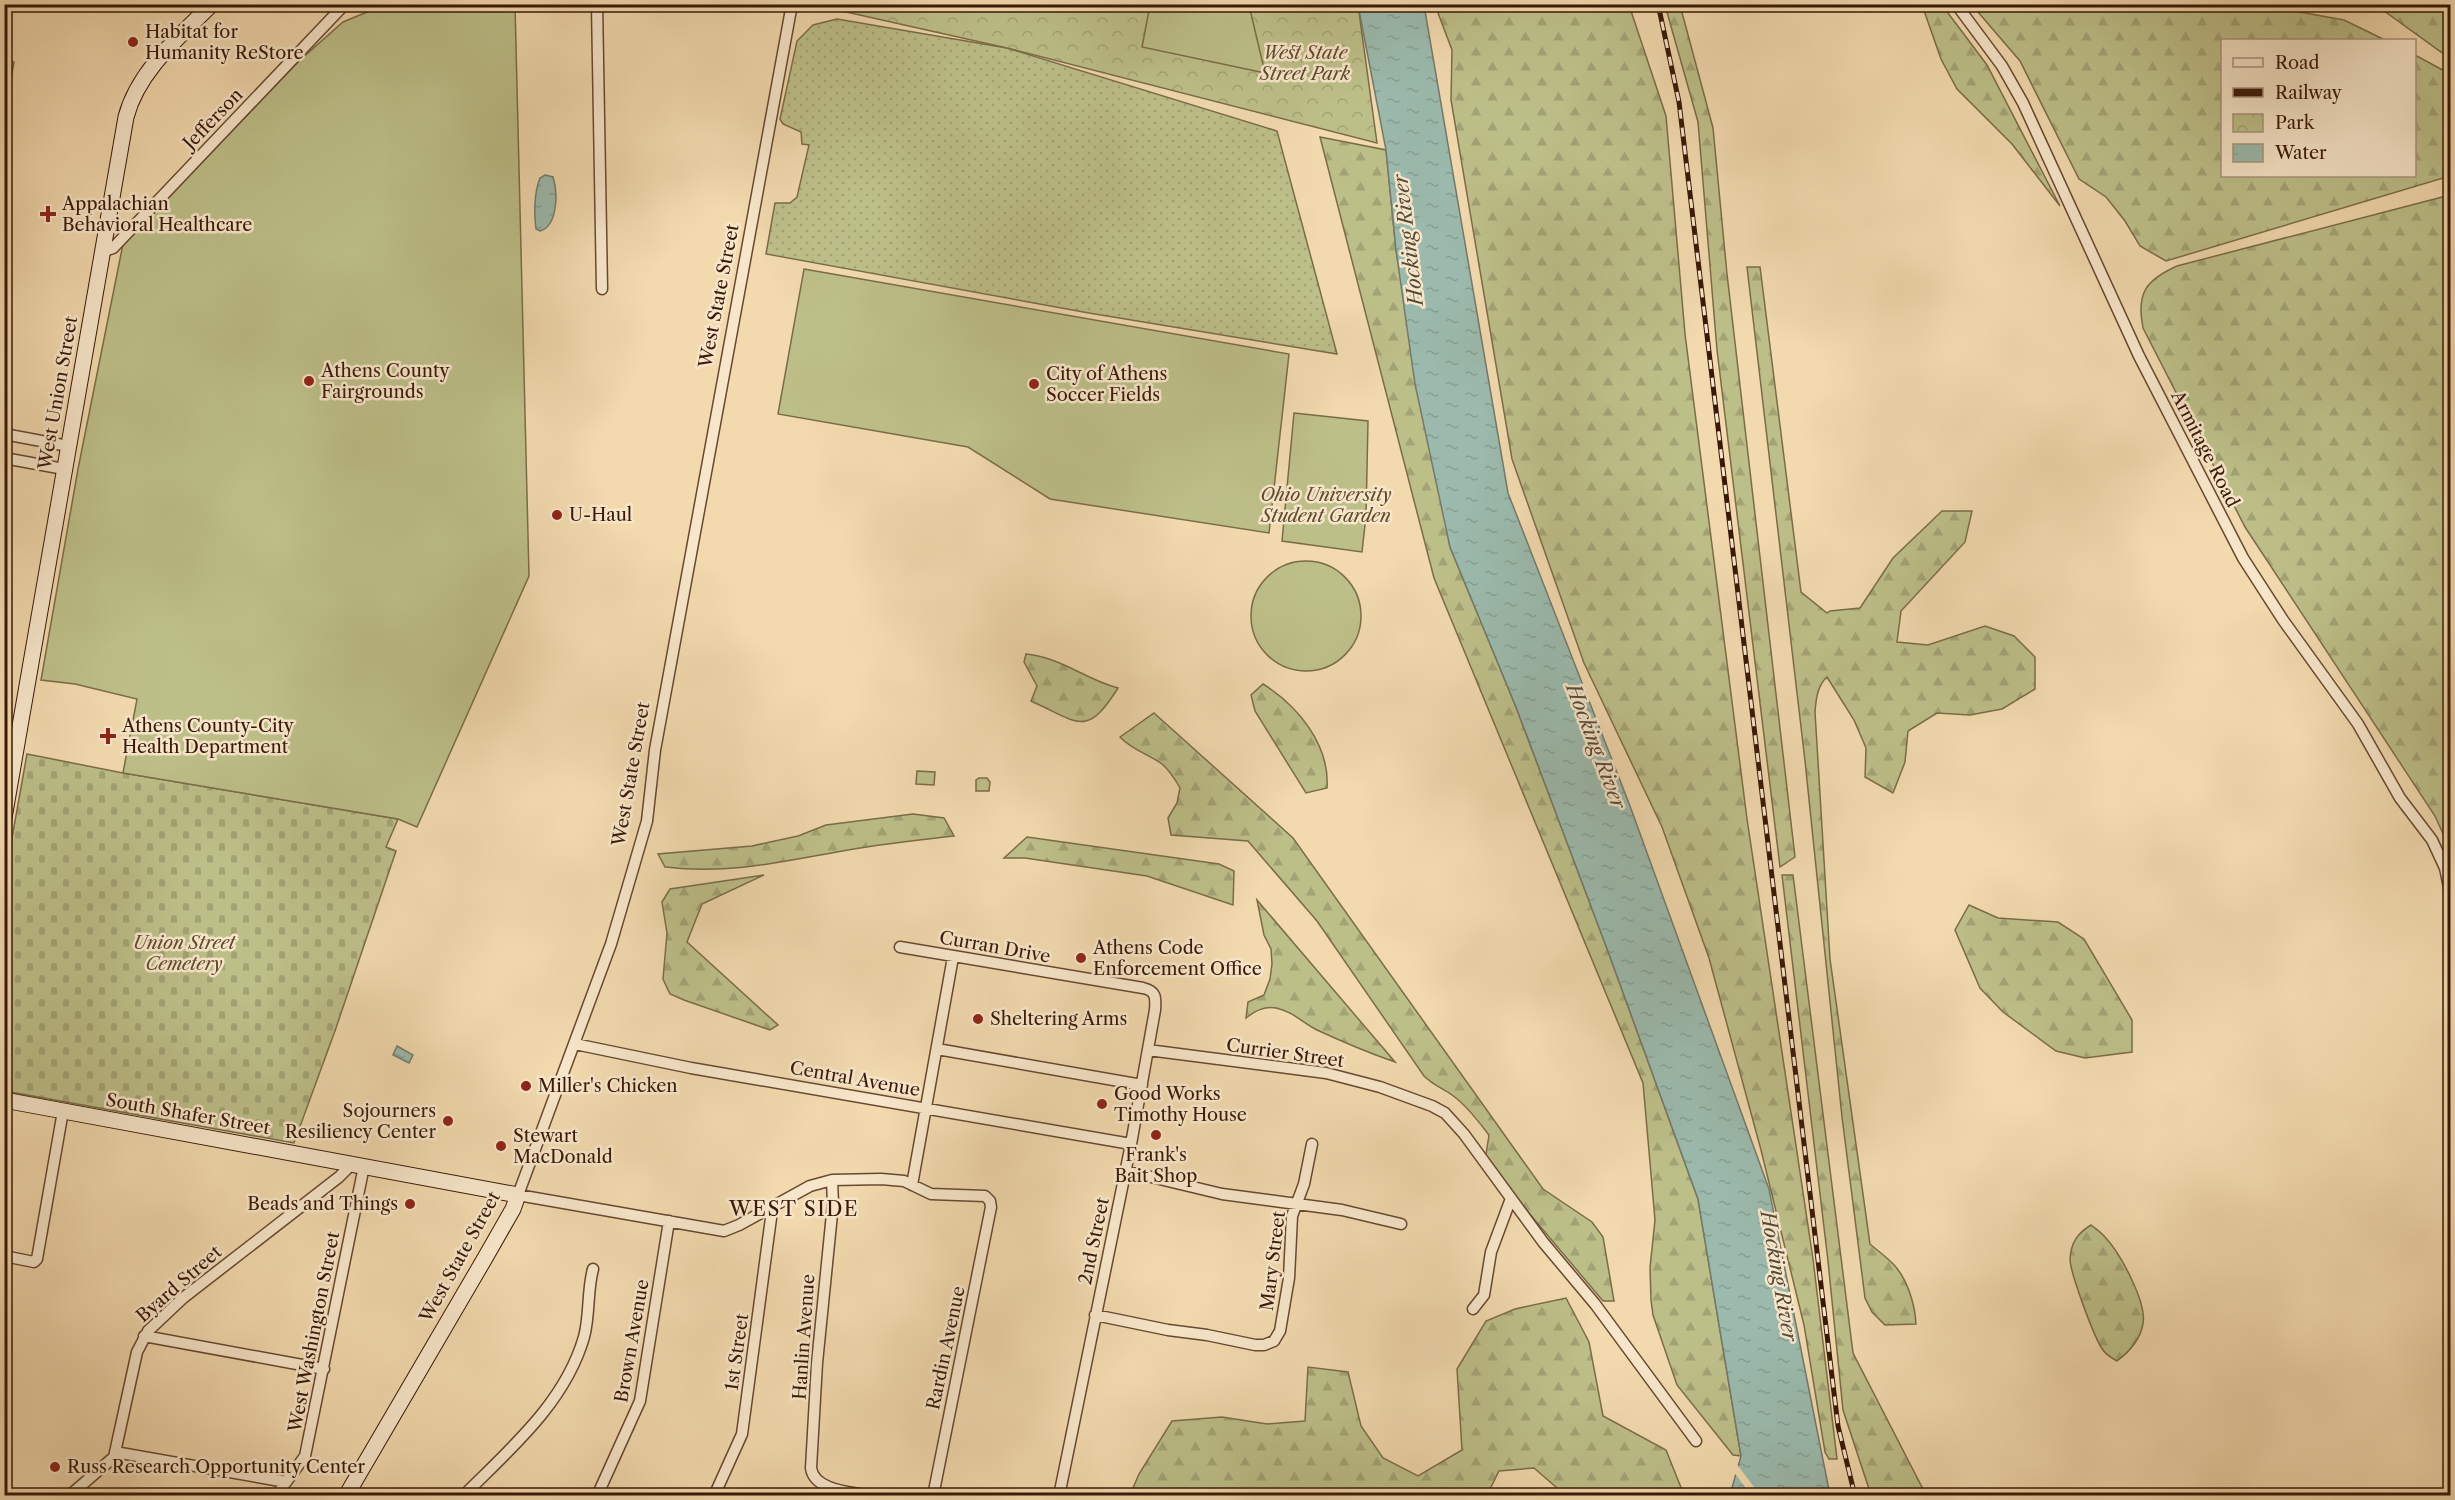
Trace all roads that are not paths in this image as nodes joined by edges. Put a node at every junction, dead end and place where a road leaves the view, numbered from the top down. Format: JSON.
{"nodes":[{"id":1,"x":212,"y":4,"type":"edge"},
{"id":2,"x":345,"y":4,"type":"edge"},
{"id":3,"x":597,"y":4,"type":"edge"},
{"id":4,"x":792,"y":4,"type":"edge"},
{"id":5,"x":1956,"y":4,"type":"edge"},
{"id":6,"x":102,"y":252,"type":"junction"},
{"id":7,"x":602,"y":289,"type":"dead end"},
{"id":8,"x":4,"y":434,"type":"edge"},
{"id":9,"x":68,"y":446,"type":"junction"},
{"id":10,"x":4,"y":458,"type":"edge"},
{"id":11,"x":64,"y":469,"type":"junction"},
{"id":12,"x":4,"y":818,"type":"edge"},
{"id":13,"x":2451,"y":892,"type":"edge"},
{"id":14,"x":900,"y":947,"type":"dead end"},
{"id":15,"x":954,"y":957,"type":"junction"},
{"id":16,"x":1154,"y":993,"type":"joint"},
{"id":17,"x":2451,"y":1009,"type":"edge"},
{"id":18,"x":575,"y":1044,"type":"junction"},
{"id":19,"x":937,"y":1049,"type":"junction"},
{"id":20,"x":1148,"y":1050,"type":"junction"},
{"id":21,"x":2451,"y":1068,"type":"edge"},
{"id":22,"x":1142,"y":1084,"type":"junction"},
{"id":23,"x":4,"y":1100,"type":"edge"},
{"id":24,"x":926,"y":1108,"type":"junction"},
{"id":25,"x":63,"y":1111,"type":"junction"},
{"id":26,"x":1131,"y":1144,"type":"junction"},
{"id":27,"x":1312,"y":1144,"type":"dead end"},
{"id":28,"x":358,"y":1165,"type":"junction"},
{"id":29,"x":1126,"y":1171,"type":"junction"},
{"id":30,"x":832,"y":1180,"type":"junction"},
{"id":31,"x":912,"y":1185,"type":"junction"},
{"id":32,"x":518,"y":1195,"type":"junction"},
{"id":33,"x":1510,"y":1201,"type":"junction"},
{"id":34,"x":1297,"y":1204,"type":"junction"},
{"id":35,"x":770,"y":1208,"type":"junction"},
{"id":36,"x":669,"y":1221,"type":"junction"},
{"id":37,"x":1401,"y":1224,"type":"dead end"},
{"id":38,"x":4,"y":1256,"type":"edge"},
{"id":39,"x":593,"y":1269,"type":"dead end"},
{"id":40,"x":1473,"y":1309,"type":"dead end"},
{"id":41,"x":1095,"y":1315,"type":"junction"},
{"id":42,"x":144,"y":1336,"type":"junction"},
{"id":43,"x":324,"y":1369,"type":"junction"},
{"id":44,"x":1696,"y":1442,"type":"dead end"},
{"id":45,"x":115,"y":1452,"type":"junction"},
{"id":46,"x":286,"y":1482,"type":"junction"},
{"id":47,"x":829,"y":1491,"type":"edge"},
{"id":48,"x":69,"y":1496,"type":"edge"},
{"id":49,"x":276,"y":1496,"type":"edge"},
{"id":50,"x":346,"y":1496,"type":"edge"},
{"id":51,"x":463,"y":1496,"type":"edge"},
{"id":52,"x":597,"y":1496,"type":"edge"},
{"id":53,"x":714,"y":1496,"type":"edge"},
{"id":54,"x":871,"y":1496,"type":"edge"},
{"id":55,"x":933,"y":1496,"type":"edge"},
{"id":56,"x":1059,"y":1496,"type":"edge"}],
"edges":[{"from":1,"to":6,"type":"street","name":"West Union Street"},
{"from":2,"to":6,"type":"street","name":"Jefferson"},
{"from":3,"to":7,"type":"street"},
{"from":4,"to":18,"type":"street","name":"West State Street"},
{"from":5,"to":13,"type":"street","name":"Armitage Road"},
{"from":6,"to":9,"type":"street","name":"West Union Street"},
{"from":8,"to":9,"type":"street"},
{"from":9,"to":11,"type":"street","name":"West Union Street"},
{"from":10,"to":11,"type":"street"},
{"from":11,"to":12,"type":"street","name":"West Union Street"},
{"from":14,"to":15,"type":"street","name":"Curran Drive"},
{"from":15,"to":16,"type":"street","name":"Curran Drive"},
{"from":15,"to":19,"type":"street"},
{"from":16,"to":20,"type":"street","name":"2nd Street"},
{"from":17,"to":21,"type":"street"},
{"from":18,"to":24,"type":"street","name":"Central Avenue"},
{"from":18,"to":32,"type":"street","name":"West State Street"},
{"from":19,"to":22,"type":"street"},
{"from":19,"to":24,"type":"street"},
{"from":20,"to":22,"type":"street","name":"2nd Street"},
{"from":20,"to":33,"type":"street","name":"Currier Street"},
{"from":22,"to":26,"type":"street","name":"2nd Street"},
{"from":23,"to":25,"type":"street","name":"South Shafer Street"},
{"from":24,"to":26,"type":"street","name":"Central Avenue"},
{"from":24,"to":31,"type":"street"},
{"from":25,"to":28,"type":"street","name":"South Shafer Street"},
{"from":25,"to":38,"type":"street"},
{"from":26,"to":29,"type":"street","name":"2nd Street"},
{"from":27,"to":34,"type":"street","name":"Mary Street"},
{"from":28,"to":32,"type":"street","name":"South Shafer Street"},
{"from":28,"to":42,"type":"street","name":"Byard Street"},
{"from":28,"to":43,"type":"street","name":"West Washington Street"},
{"from":29,"to":34,"type":"street"},
{"from":29,"to":41,"type":"street","name":"2nd Street"},
{"from":30,"to":31,"type":"street"},
{"from":30,"to":35,"type":"street"},
{"from":30,"to":47,"type":"street","name":"Hanlin Avenue"},
{"from":31,"to":55,"type":"street","name":"Rardin Avenue"},
{"from":32,"to":36,"type":"street"},
{"from":32,"to":50,"type":"street","name":"West State Street"},
{"from":33,"to":40,"type":"street"},
{"from":33,"to":44,"type":"street","name":"Currier Street"},
{"from":34,"to":37,"type":"street"},
{"from":34,"to":41,"type":"street","name":"Mary Street"},
{"from":35,"to":36,"type":"street"},
{"from":35,"to":53,"type":"street","name":"1st Street"},
{"from":36,"to":52,"type":"street","name":"Brown Avenue"},
{"from":39,"to":51,"type":"street"},
{"from":41,"to":56,"type":"street","name":"2nd Street"},
{"from":42,"to":43,"type":"street"},
{"from":42,"to":45,"type":"street","name":"Byard Street"},
{"from":43,"to":46,"type":"street","name":"West Washington Street"},
{"from":45,"to":46,"type":"street"},
{"from":45,"to":48,"type":"street","name":"Byard Street"},
{"from":46,"to":49,"type":"street","name":"West Washington Street"},
{"from":47,"to":54,"type":"street"}]}
